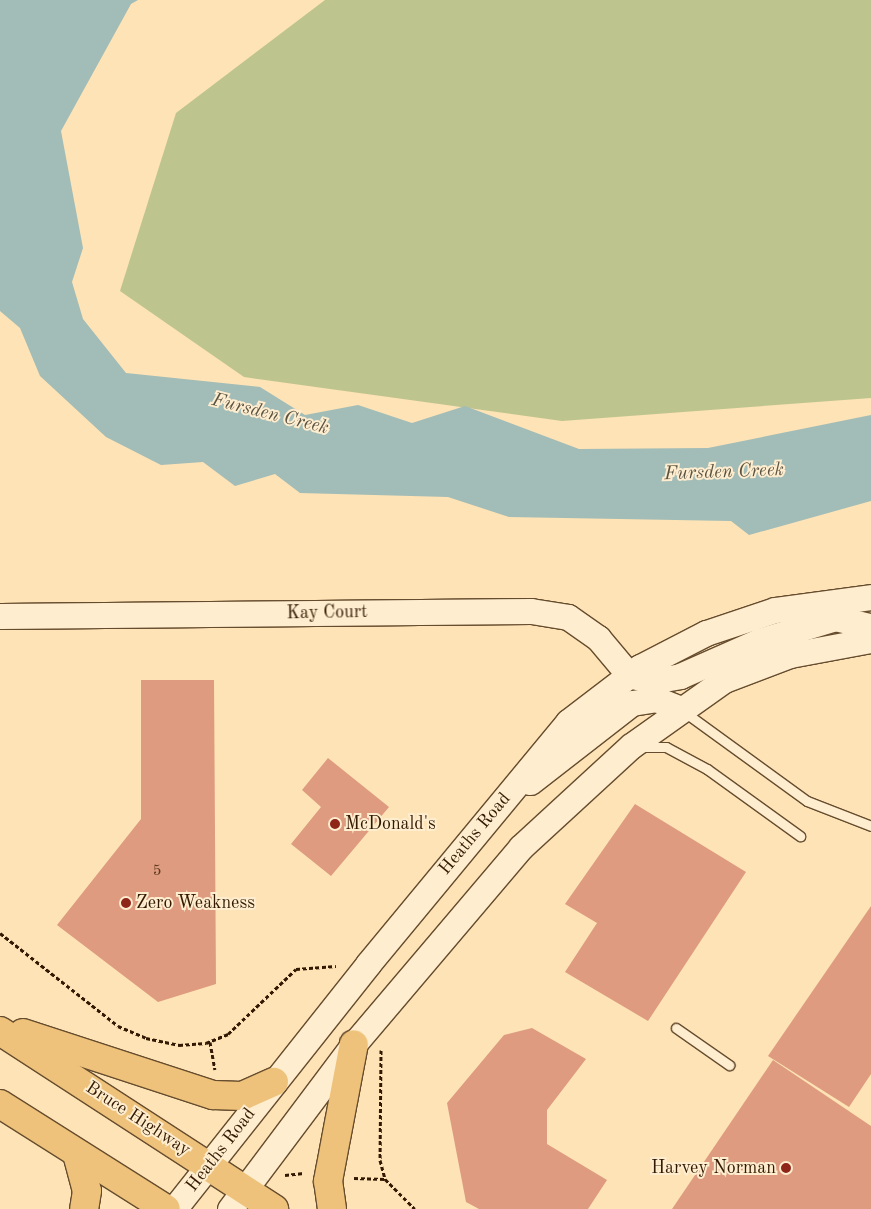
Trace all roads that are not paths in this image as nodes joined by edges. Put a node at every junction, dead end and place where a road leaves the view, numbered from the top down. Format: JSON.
{"nodes":[{"id":1,"x":871,"y":597,"type":"edge"},
{"id":2,"x":0,"y":616,"type":"edge"},
{"id":3,"x":871,"y":626,"type":"edge"},
{"id":4,"x":871,"y":640,"type":"edge"},
{"id":5,"x":628,"y":676,"type":"junction"},
{"id":6,"x":681,"y":709,"type":"junction"},
{"id":7,"x":631,"y":746,"type":"junction"},
{"id":8,"x":501,"y":803,"type":"junction"},
{"id":9,"x":871,"y":826,"type":"edge"},
{"id":10,"x":800,"y":836,"type":"dead end"},
{"id":11,"x":0,"y":1025,"type":"edge"},
{"id":12,"x":676,"y":1028,"type":"dead end"},
{"id":13,"x":0,"y":1031,"type":"edge"},
{"id":14,"x":354,"y":1044,"type":"junction"},
{"id":15,"x":729,"y":1064,"type":"dead end"},
{"id":16,"x":274,"y":1082,"type":"junction"},
{"id":17,"x":0,"y":1104,"type":"edge"},
{"id":18,"x":77,"y":1154,"type":"junction"},
{"id":19,"x":210,"y":1166,"type":"junction"},
{"id":20,"x":237,"y":1200,"type":"edge"},
{"id":21,"x":84,"y":1209,"type":"edge"},
{"id":22,"x":166,"y":1209,"type":"edge"},
{"id":23,"x":174,"y":1209,"type":"edge"},
{"id":24,"x":274,"y":1209,"type":"edge"},
{"id":25,"x":332,"y":1209,"type":"edge"}],
"edges":[{"from":1,"to":5,"type":"main road","name":"Heaths Road"},
{"from":2,"to":5,"type":"main road","name":"Kay Court"},
{"from":3,"to":5,"type":"main road"},
{"from":4,"to":6,"type":"main road"},
{"from":5,"to":8,"type":"main road","name":"Heaths Road"},
{"from":6,"to":7,"type":"main road"},
{"from":6,"to":8,"type":"main road"},
{"from":6,"to":9,"type":"lane"},
{"from":7,"to":10,"type":"lane"},
{"from":7,"to":14,"type":"main road"},
{"from":8,"to":16,"type":"main road","name":"Heaths Road"},
{"from":11,"to":16,"type":"highway"},
{"from":12,"to":15,"type":"lane"},
{"from":13,"to":19,"type":"highway","name":"Bruce Highway"},
{"from":14,"to":20,"type":"main road"},
{"from":14,"to":25,"type":"highway"},
{"from":16,"to":19,"type":"main road","name":"Heaths Road"},
{"from":17,"to":18,"type":"highway"},
{"from":18,"to":21,"type":"highway"},
{"from":18,"to":22,"type":"highway"},
{"from":19,"to":20,"type":"highway","name":"Bruce Highway"},
{"from":19,"to":23,"type":"main road","name":"Heaths Road"},
{"from":20,"to":24,"type":"highway","name":"Bruce Highway"}]}
